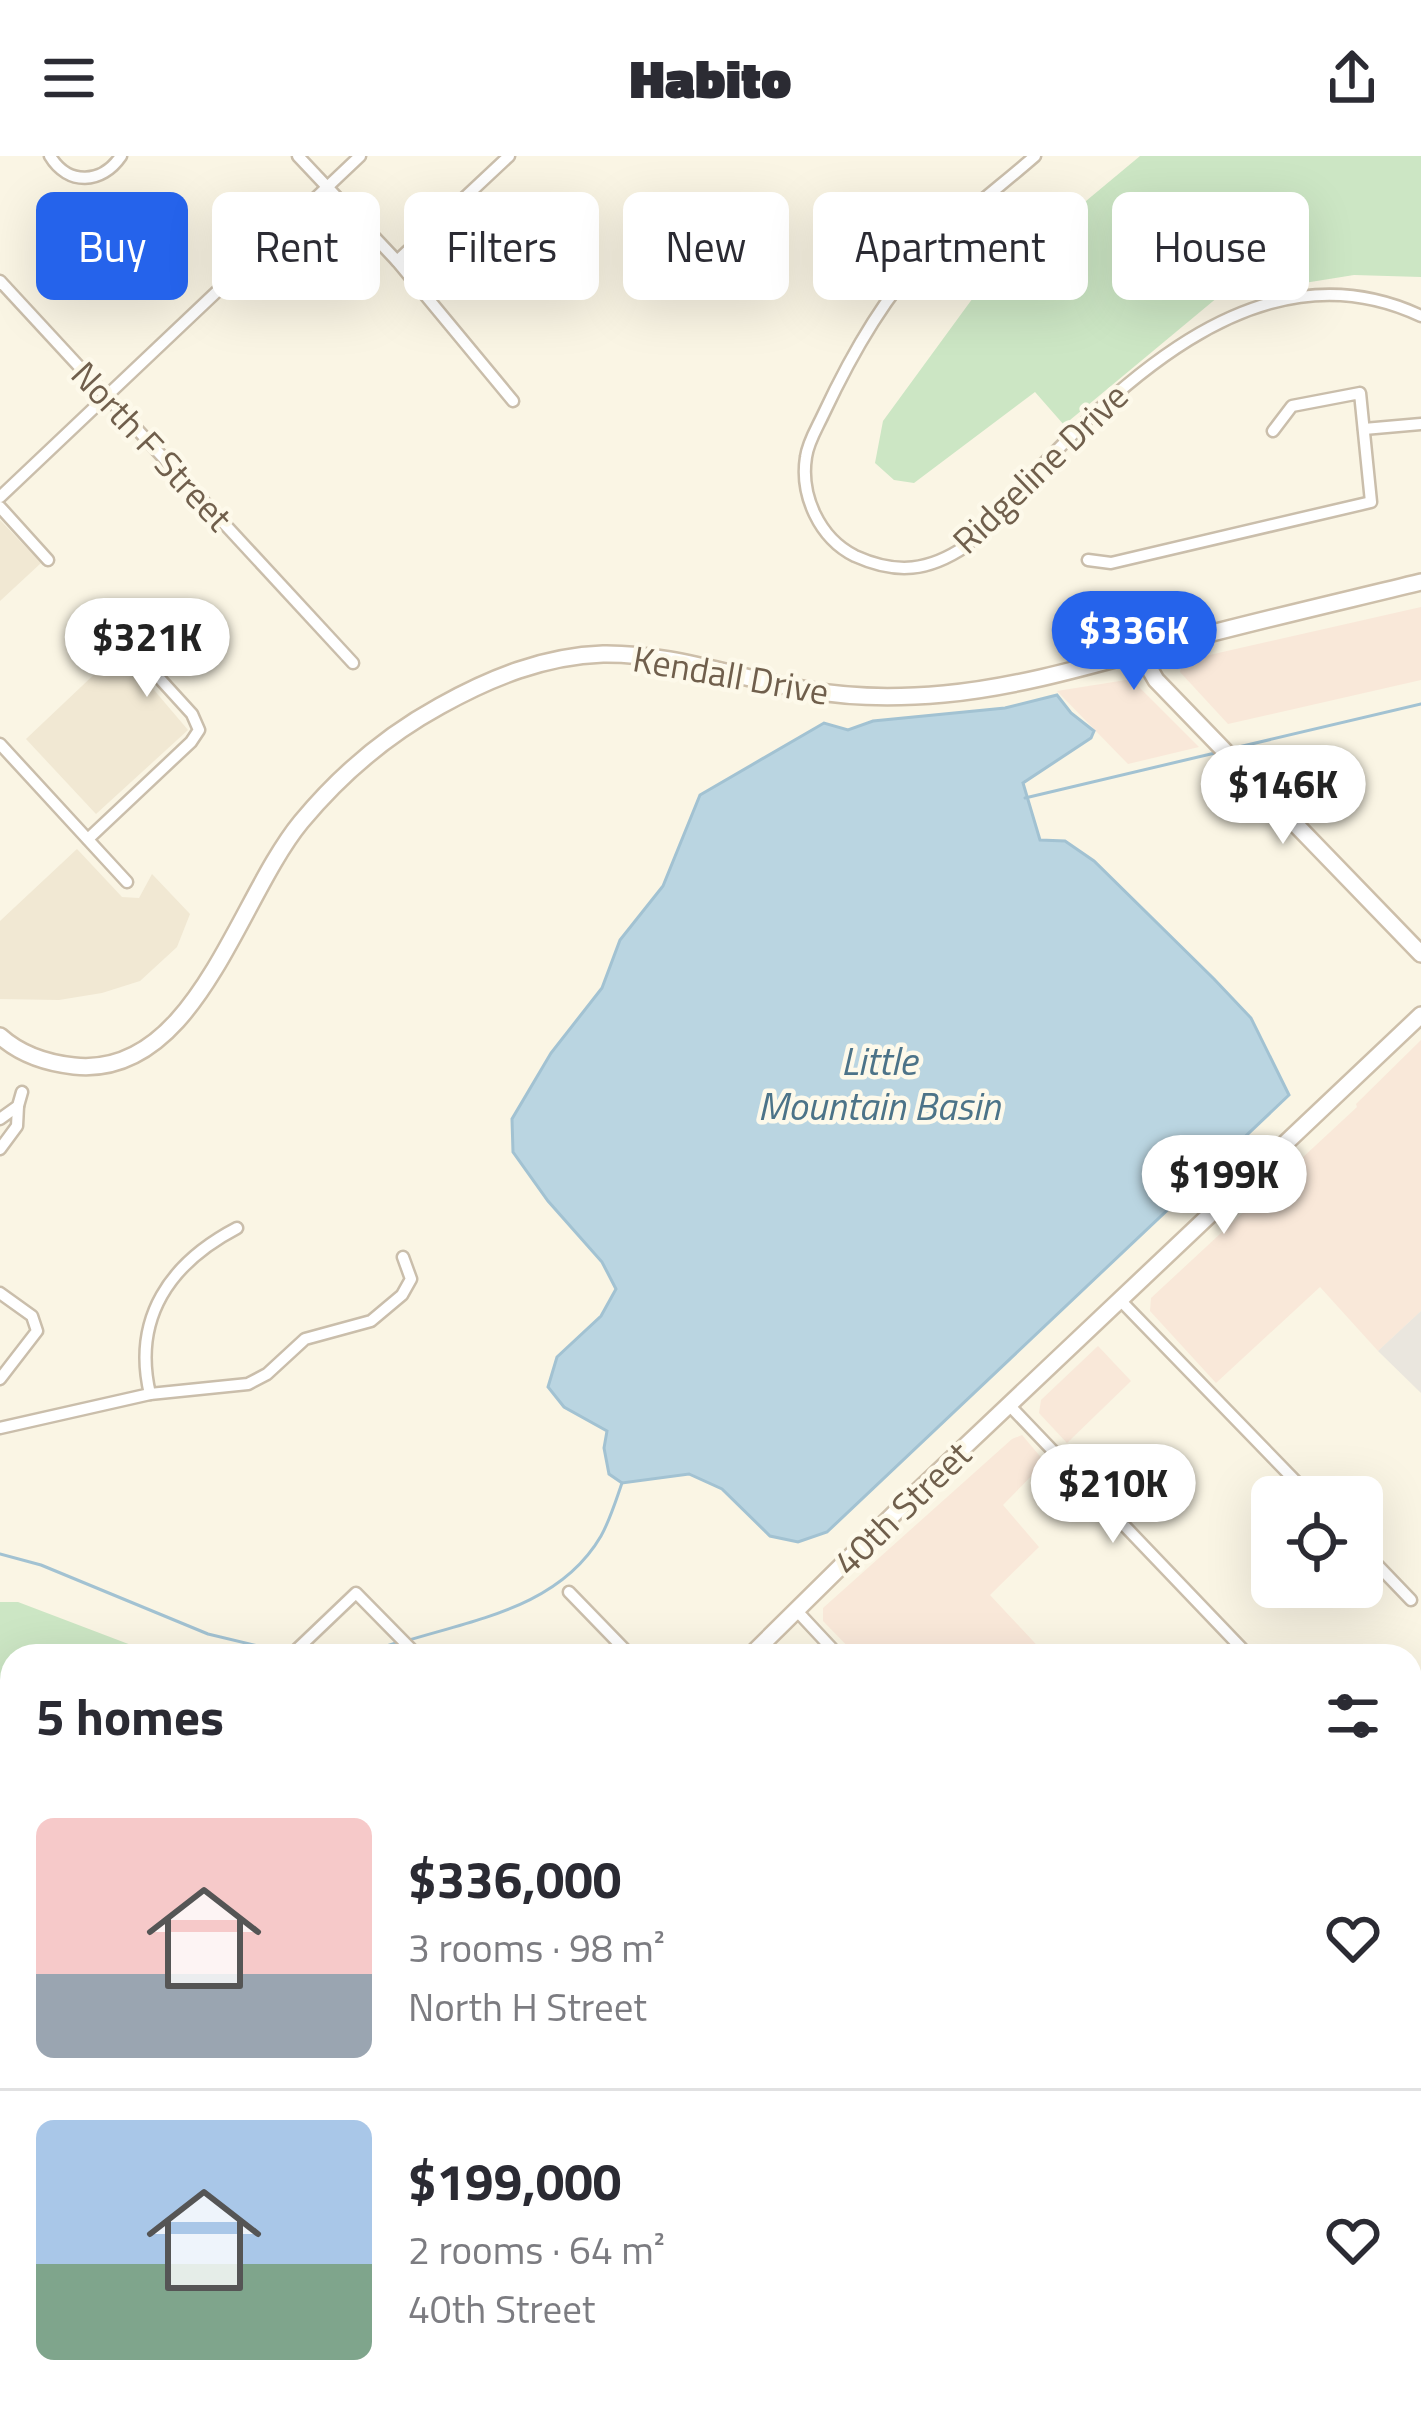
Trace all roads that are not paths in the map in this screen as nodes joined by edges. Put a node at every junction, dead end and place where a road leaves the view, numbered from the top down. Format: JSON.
{"nodes":[{"id":1,"x":50,"y":156,"type":"edge"},
{"id":2,"x":121,"y":156,"type":"edge"},
{"id":3,"x":298,"y":156,"type":"edge"},
{"id":4,"x":360,"y":156,"type":"edge"},
{"id":5,"x":509,"y":156,"type":"edge"},
{"id":6,"x":1035,"y":156,"type":"edge"},
{"id":7,"x":327,"y":187,"type":"junction"},
{"id":8,"x":397,"y":261,"type":"junction"},
{"id":9,"x":0,"y":281,"type":"edge"},
{"id":10,"x":1421,"y":316,"type":"edge"},
{"id":11,"x":106,"y":397,"type":"junction"},
{"id":12,"x":513,"y":401,"type":"dead end"},
{"id":13,"x":1421,"y":424,"type":"edge"},
{"id":14,"x":1364,"y":429,"type":"junction"},
{"id":15,"x":1273,"y":431,"type":"dead end"},
{"id":16,"x":0,"y":497,"type":"edge"},
{"id":17,"x":0,"y":507,"type":"edge"},
{"id":18,"x":48,"y":560,"type":"dead end"},
{"id":19,"x":1088,"y":560,"type":"dead end"},
{"id":20,"x":1421,"y":582,"type":"edge"},
{"id":21,"x":130,"y":646,"type":"dead end"},
{"id":22,"x":1140,"y":652,"type":"junction"},
{"id":23,"x":353,"y":663,"type":"dead end"},
{"id":24,"x":0,"y":744,"type":"edge"},
{"id":25,"x":88,"y":839,"type":"junction"},
{"id":26,"x":127,"y":882,"type":"dead end"},
{"id":27,"x":1421,"y":954,"type":"edge"},
{"id":28,"x":1421,"y":1015,"type":"edge"},
{"id":29,"x":0,"y":1036,"type":"edge"},
{"id":30,"x":22,"y":1092,"type":"dead end"},
{"id":31,"x":18,"y":1106,"type":"junction"},
{"id":32,"x":0,"y":1119,"type":"edge"},
{"id":33,"x":0,"y":1149,"type":"edge"},
{"id":34,"x":237,"y":1228,"type":"dead end"},
{"id":35,"x":403,"y":1257,"type":"dead end"},
{"id":36,"x":0,"y":1293,"type":"edge"},
{"id":37,"x":1120,"y":1300,"type":"junction"},
{"id":38,"x":0,"y":1379,"type":"edge"},
{"id":39,"x":149,"y":1394,"type":"junction"},
{"id":40,"x":1009,"y":1405,"type":"junction"},
{"id":41,"x":0,"y":1428,"type":"edge"},
{"id":42,"x":1292,"y":1476,"type":"edge"},
{"id":43,"x":1383,"y":1570,"type":"edge"},
{"id":44,"x":569,"y":1592,"type":"dead end"},
{"id":45,"x":1412,"y":1600,"type":"dead end"},
{"id":46,"x":797,"y":1611,"type":"junction"},
{"id":47,"x":303,"y":1644,"type":"edge"},
{"id":48,"x":406,"y":1644,"type":"edge"},
{"id":49,"x":619,"y":1644,"type":"edge"},
{"id":50,"x":762,"y":1644,"type":"edge"},
{"id":51,"x":828,"y":1644,"type":"edge"},
{"id":52,"x":1238,"y":1644,"type":"edge"}],
"edges":[{"from":1,"to":2,"type":"street"},
{"from":3,"to":7,"type":"street"},
{"from":4,"to":7,"type":"street"},
{"from":5,"to":8,"type":"street"},
{"from":6,"to":10,"type":"street","name":"Ridgeline Drive"},
{"from":7,"to":8,"type":"street"},
{"from":7,"to":11,"type":"street"},
{"from":8,"to":12,"type":"street"},
{"from":9,"to":11,"type":"street","name":"North F Street"},
{"from":11,"to":16,"type":"street"},
{"from":11,"to":23,"type":"street","name":"North F Street"},
{"from":13,"to":14,"type":"street"},
{"from":14,"to":15,"type":"street"},
{"from":14,"to":19,"type":"street"},
{"from":17,"to":18,"type":"street"},
{"from":20,"to":22,"type":"main road","name":"Kendall Drive"},
{"from":21,"to":25,"type":"street"},
{"from":22,"to":27,"type":"main road"},
{"from":22,"to":29,"type":"main road","name":"Kendall Drive"},
{"from":24,"to":25,"type":"street"},
{"from":25,"to":26,"type":"street"},
{"from":28,"to":37,"type":"main road","name":"40th Street"},
{"from":30,"to":31,"type":"street"},
{"from":31,"to":32,"type":"street"},
{"from":31,"to":33,"type":"street"},
{"from":34,"to":39,"type":"street"},
{"from":35,"to":39,"type":"street"},
{"from":36,"to":38,"type":"street"},
{"from":37,"to":40,"type":"main road","name":"40th Street"},
{"from":37,"to":42,"type":"street"},
{"from":39,"to":41,"type":"street"},
{"from":40,"to":46,"type":"main road","name":"40th Street"},
{"from":40,"to":52,"type":"street"},
{"from":43,"to":45,"type":"street"},
{"from":44,"to":49,"type":"street"},
{"from":46,"to":50,"type":"main road","name":"40th Street"},
{"from":46,"to":51,"type":"street"},
{"from":47,"to":48,"type":"street"}]}
